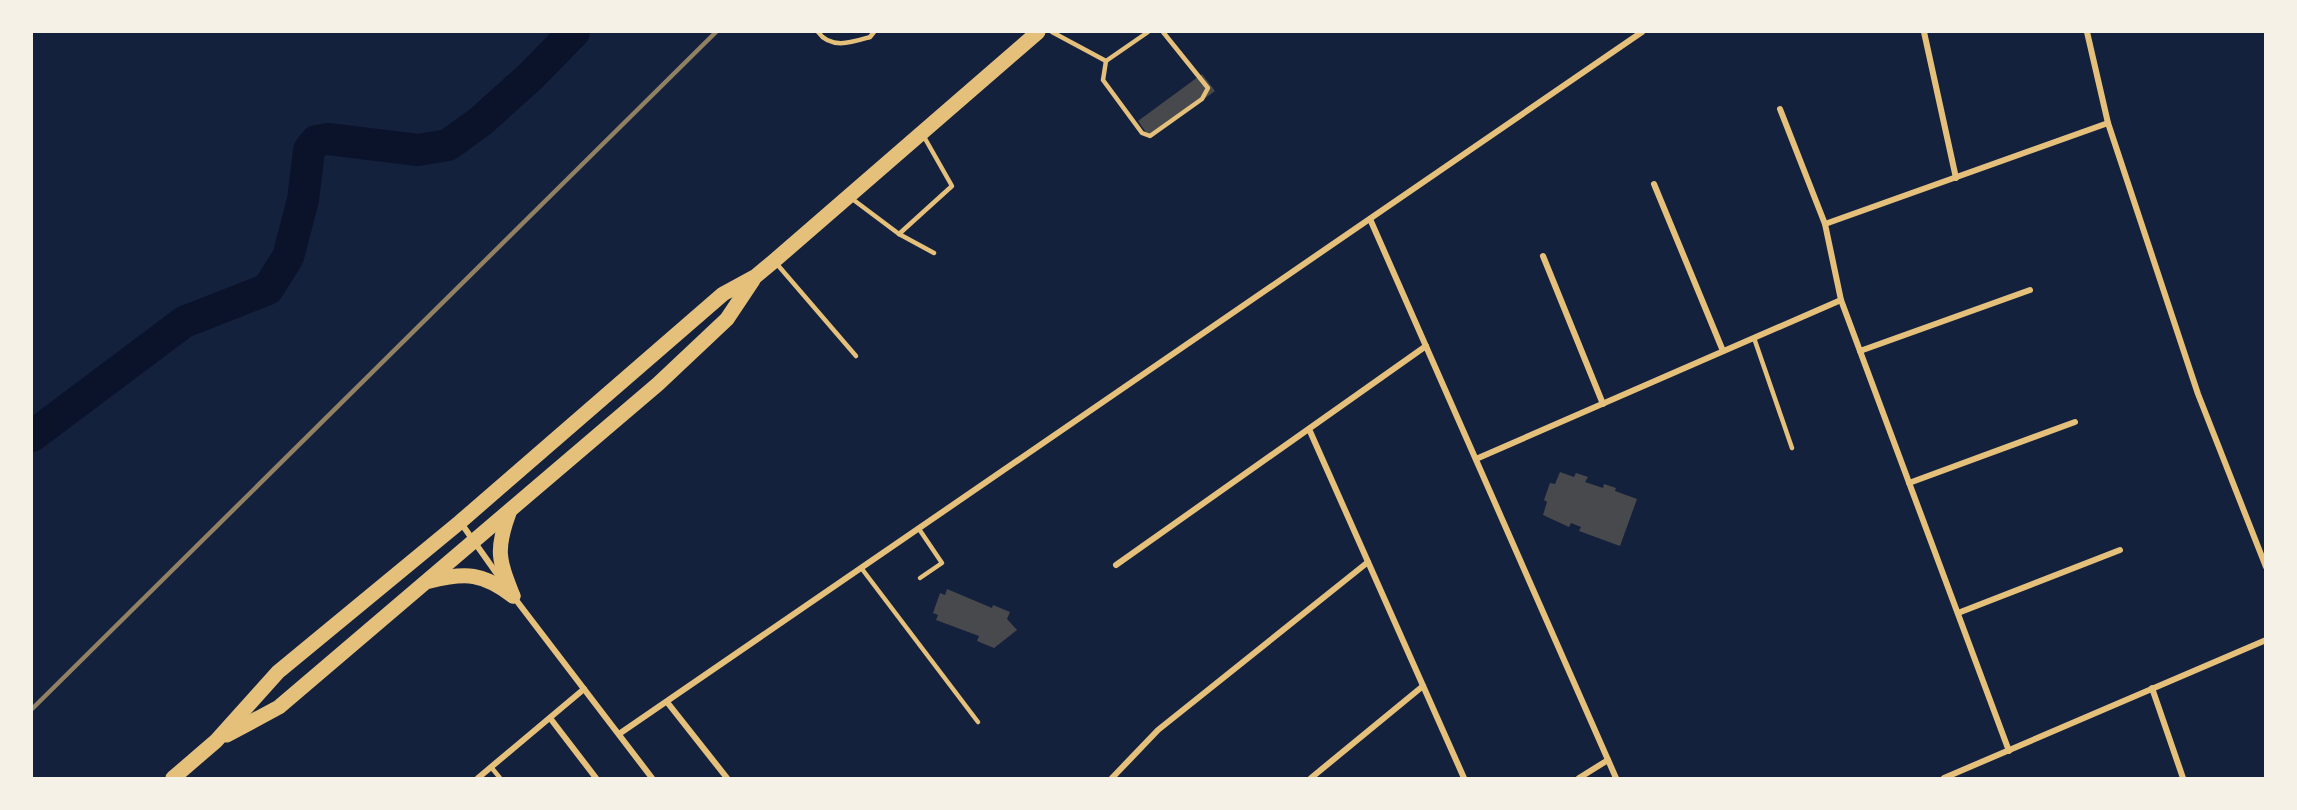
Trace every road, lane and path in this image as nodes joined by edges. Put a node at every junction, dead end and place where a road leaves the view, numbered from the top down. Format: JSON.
{"nodes":[{"id":1,"x":818,"y":32,"type":"edge"},
{"id":2,"x":874,"y":32,"type":"edge"},
{"id":3,"x":1038,"y":32,"type":"edge"},
{"id":4,"x":1052,"y":32,"type":"edge"},
{"id":5,"x":1148,"y":32,"type":"edge"},
{"id":6,"x":1163,"y":32,"type":"edge"},
{"id":7,"x":1642,"y":32,"type":"edge"},
{"id":8,"x":1924,"y":32,"type":"edge"},
{"id":9,"x":2087,"y":32,"type":"edge"},
{"id":10,"x":1106,"y":61,"type":"junction"},
{"id":11,"x":1780,"y":109,"type":"dead end"},
{"id":12,"x":2108,"y":123,"type":"junction"},
{"id":13,"x":922,"y":133,"type":"junction"},
{"id":14,"x":1956,"y":178,"type":"junction"},
{"id":15,"x":1654,"y":184,"type":"dead end"},
{"id":16,"x":849,"y":196,"type":"junction"},
{"id":17,"x":1370,"y":219,"type":"junction"},
{"id":18,"x":1826,"y":225,"type":"junction"},
{"id":19,"x":899,"y":234,"type":"junction"},
{"id":20,"x":934,"y":253,"type":"dead end"},
{"id":21,"x":1543,"y":256,"type":"dead end"},
{"id":22,"x":774,"y":261,"type":"junction"},
{"id":23,"x":756,"y":276,"type":"junction"},
{"id":24,"x":2030,"y":290,"type":"dead end"},
{"id":25,"x":1841,"y":300,"type":"junction"},
{"id":26,"x":1754,"y":338,"type":"junction"},
{"id":27,"x":1426,"y":346,"type":"junction"},
{"id":28,"x":1724,"y":351,"type":"junction"},
{"id":29,"x":1860,"y":351,"type":"junction"},
{"id":30,"x":856,"y":356,"type":"dead end"},
{"id":31,"x":1603,"y":404,"type":"junction"},
{"id":32,"x":2074,"y":422,"type":"dead end"},
{"id":33,"x":1309,"y":429,"type":"junction"},
{"id":34,"x":1792,"y":448,"type":"dead end"},
{"id":35,"x":1476,"y":459,"type":"junction"},
{"id":36,"x":1909,"y":483,"type":"junction"},
{"id":37,"x":510,"y":511,"type":"junction"},
{"id":38,"x":460,"y":522,"type":"junction"},
{"id":39,"x":920,"y":529,"type":"junction"},
{"id":40,"x":474,"y":541,"type":"junction"},
{"id":41,"x":2120,"y":550,"type":"dead end"},
{"id":42,"x":1368,"y":562,"type":"junction"},
{"id":43,"x":1116,"y":565,"type":"dead end"},
{"id":44,"x":2265,"y":567,"type":"edge"},
{"id":45,"x":862,"y":569,"type":"junction"},
{"id":46,"x":920,"y":579,"type":"dead end"},
{"id":47,"x":426,"y":582,"type":"junction"},
{"id":48,"x":513,"y":597,"type":"junction"},
{"id":49,"x":1958,"y":613,"type":"junction"},
{"id":50,"x":2265,"y":640,"type":"edge"},
{"id":51,"x":1423,"y":686,"type":"junction"},
{"id":52,"x":2152,"y":688,"type":"junction"},
{"id":53,"x":584,"y":689,"type":"junction"},
{"id":54,"x":667,"y":702,"type":"junction"},
{"id":55,"x":550,"y":718,"type":"junction"},
{"id":56,"x":978,"y":722,"type":"dead end"},
{"id":57,"x":618,"y":734,"type":"junction"},
{"id":58,"x":216,"y":741,"type":"junction"},
{"id":59,"x":2009,"y":751,"type":"junction"},
{"id":60,"x":1608,"y":760,"type":"junction"},
{"id":61,"x":491,"y":767,"type":"junction"},
{"id":62,"x":173,"y":778,"type":"edge"},
{"id":63,"x":478,"y":778,"type":"edge"},
{"id":64,"x":500,"y":778,"type":"edge"},
{"id":65,"x":596,"y":778,"type":"edge"},
{"id":66,"x":652,"y":778,"type":"edge"},
{"id":67,"x":727,"y":778,"type":"edge"},
{"id":68,"x":1112,"y":778,"type":"edge"},
{"id":69,"x":1311,"y":778,"type":"edge"},
{"id":70,"x":1464,"y":778,"type":"edge"},
{"id":71,"x":1579,"y":778,"type":"edge"},
{"id":72,"x":1616,"y":778,"type":"edge"},
{"id":73,"x":1944,"y":778,"type":"edge"},
{"id":74,"x":2183,"y":778,"type":"edge"}],
"edges":[{"from":1,"to":2,"type":"lane"},
{"from":3,"to":13,"type":"main road"},
{"from":4,"to":10,"type":"lane"},
{"from":5,"to":10,"type":"lane"},
{"from":6,"to":10,"type":"lane"},
{"from":7,"to":17,"type":"street"},
{"from":8,"to":14,"type":"street"},
{"from":9,"to":12,"type":"street"},
{"from":11,"to":18,"type":"street"},
{"from":12,"to":14,"type":"street"},
{"from":12,"to":44,"type":"street"},
{"from":13,"to":16,"type":"main road"},
{"from":13,"to":19,"type":"lane"},
{"from":14,"to":18,"type":"street"},
{"from":15,"to":28,"type":"street"},
{"from":16,"to":19,"type":"lane"},
{"from":16,"to":22,"type":"main road"},
{"from":17,"to":27,"type":"street"},
{"from":17,"to":39,"type":"street"},
{"from":18,"to":25,"type":"street"},
{"from":19,"to":20,"type":"lane"},
{"from":21,"to":31,"type":"street"},
{"from":22,"to":23,"type":"main road"},
{"from":22,"to":30,"type":"lane"},
{"from":23,"to":37,"type":"main road"},
{"from":23,"to":38,"type":"main road"},
{"from":24,"to":29,"type":"street"},
{"from":25,"to":26,"type":"street"},
{"from":25,"to":29,"type":"street"},
{"from":26,"to":28,"type":"street"},
{"from":26,"to":34,"type":"lane"},
{"from":27,"to":33,"type":"street"},
{"from":27,"to":35,"type":"street"},
{"from":28,"to":31,"type":"street"},
{"from":29,"to":36,"type":"street"},
{"from":31,"to":35,"type":"street"},
{"from":32,"to":36,"type":"street"},
{"from":33,"to":42,"type":"street"},
{"from":33,"to":43,"type":"street"},
{"from":35,"to":60,"type":"street"},
{"from":36,"to":49,"type":"street"},
{"from":37,"to":40,"type":"main road"},
{"from":37,"to":48,"type":"main road"},
{"from":38,"to":40,"type":"street"},
{"from":38,"to":58,"type":"main road"},
{"from":39,"to":45,"type":"street"},
{"from":39,"to":46,"type":"lane"},
{"from":40,"to":47,"type":"main road"},
{"from":40,"to":48,"type":"street"},
{"from":41,"to":49,"type":"street"},
{"from":42,"to":51,"type":"street"},
{"from":42,"to":68,"type":"street"},
{"from":45,"to":54,"type":"street"},
{"from":45,"to":56,"type":"lane"},
{"from":47,"to":48,"type":"main road"},
{"from":47,"to":58,"type":"main road"},
{"from":48,"to":53,"type":"street"},
{"from":49,"to":59,"type":"street"},
{"from":50,"to":52,"type":"street"},
{"from":51,"to":69,"type":"street"},
{"from":51,"to":70,"type":"street"},
{"from":52,"to":59,"type":"street"},
{"from":52,"to":74,"type":"street"},
{"from":53,"to":55,"type":"street"},
{"from":53,"to":57,"type":"street"},
{"from":54,"to":57,"type":"street"},
{"from":54,"to":67,"type":"street"},
{"from":55,"to":61,"type":"street"},
{"from":55,"to":65,"type":"street"},
{"from":57,"to":66,"type":"street"},
{"from":58,"to":62,"type":"main road"},
{"from":59,"to":73,"type":"street"},
{"from":60,"to":71,"type":"street"},
{"from":60,"to":72,"type":"street"},
{"from":61,"to":63,"type":"street"},
{"from":61,"to":64,"type":"lane"}]}
